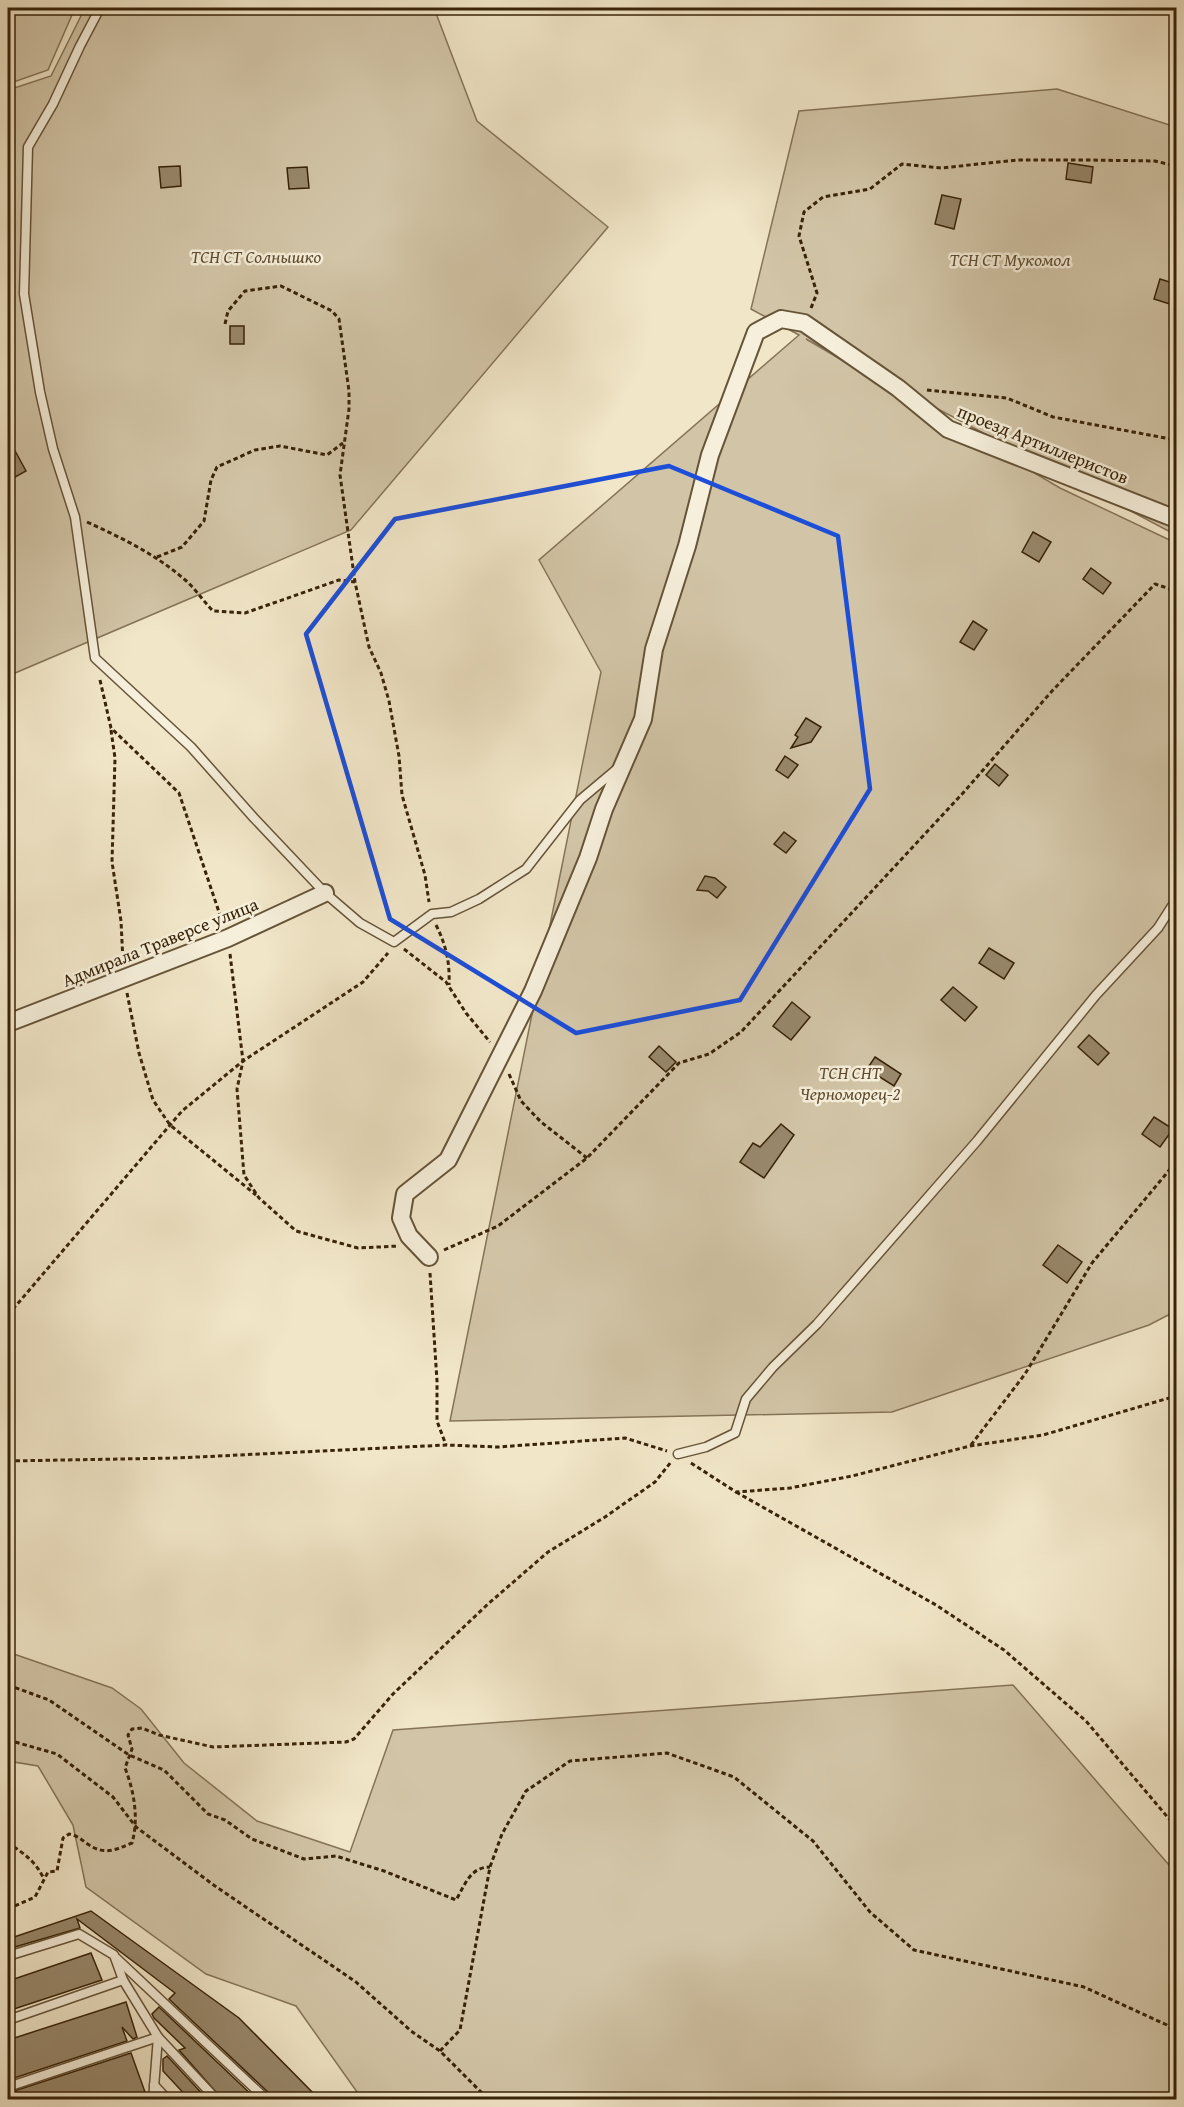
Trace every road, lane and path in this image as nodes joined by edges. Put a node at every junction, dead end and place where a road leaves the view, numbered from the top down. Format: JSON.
{"nodes":[{"id":1,"x":100,"y":8,"type":"edge"},
{"id":2,"x":1176,"y":165,"type":"edge"},
{"id":3,"x":804,"y":323,"type":"junction"},
{"id":4,"x":225,"y":324,"type":"dead end"},
{"id":5,"x":898,"y":388,"type":"junction"},
{"id":6,"x":1176,"y":440,"type":"edge"},
{"id":7,"x":344,"y":443,"type":"junction"},
{"id":8,"x":75,"y":517,"type":"junction"},
{"id":9,"x":1176,"y":519,"type":"edge"},
{"id":10,"x":157,"y":558,"type":"junction"},
{"id":11,"x":355,"y":582,"type":"junction"},
{"id":12,"x":1176,"y":591,"type":"edge"},
{"id":13,"x":95,"y":658,"type":"junction"},
{"id":14,"x":626,"y":761,"type":"junction"},
{"id":15,"x":325,"y":893,"type":"junction"},
{"id":16,"x":1176,"y":900,"type":"edge"},
{"id":17,"x":431,"y":915,"type":"junction"},
{"id":18,"x":228,"y":938,"type":"junction"},
{"id":19,"x":394,"y":942,"type":"junction"},
{"id":20,"x":449,"y":987,"type":"junction"},
{"id":21,"x":8,"y":1023,"type":"edge"},
{"id":22,"x":499,"y":1057,"type":"junction"},
{"id":23,"x":243,"y":1061,"type":"junction"},
{"id":24,"x":587,"y":1158,"type":"junction"},
{"id":25,"x":1176,"y":1162,"type":"edge"},
{"id":26,"x":404,"y":1246,"type":"dead end"},
{"id":27,"x":429,"y":1257,"type":"junction"},
{"id":28,"x":8,"y":1315,"type":"edge"},
{"id":29,"x":1176,"y":1396,"type":"edge"},
{"id":30,"x":446,"y":1445,"type":"junction"},
{"id":31,"x":970,"y":1446,"type":"junction"},
{"id":32,"x":678,"y":1454,"type":"junction"},
{"id":33,"x":8,"y":1461,"type":"edge"},
{"id":34,"x":736,"y":1492,"type":"junction"},
{"id":35,"x":8,"y":1685,"type":"edge"},
{"id":36,"x":8,"y":1740,"type":"edge"},
{"id":37,"x":129,"y":1755,"type":"junction"},
{"id":38,"x":136,"y":1827,"type":"junction"},
{"id":39,"x":1176,"y":1827,"type":"edge"},
{"id":40,"x":8,"y":1842,"type":"edge"},
{"id":41,"x":490,"y":1867,"type":"junction"},
{"id":42,"x":43,"y":1877,"type":"junction"},
{"id":43,"x":8,"y":1908,"type":"edge"},
{"id":44,"x":114,"y":1955,"type":"junction"},
{"id":45,"x":8,"y":1956,"type":"edge"},
{"id":46,"x":123,"y":1980,"type":"junction"},
{"id":47,"x":8,"y":2020,"type":"edge"},
{"id":48,"x":1176,"y":2035,"type":"edge"},
{"id":49,"x":158,"y":2037,"type":"junction"},
{"id":50,"x":440,"y":2051,"type":"junction"},
{"id":51,"x":154,"y":2085,"type":"junction"},
{"id":52,"x":8,"y":2087,"type":"edge"},
{"id":53,"x":153,"y":2100,"type":"edge"},
{"id":54,"x":168,"y":2100,"type":"edge"},
{"id":55,"x":217,"y":2100,"type":"edge"},
{"id":56,"x":267,"y":2100,"type":"edge"},
{"id":57,"x":489,"y":2100,"type":"edge"}],
"edges":[{"from":1,"to":8,"type":"lane"},
{"from":2,"to":3,"type":"path"},
{"from":3,"to":5,"type":"street","name":"проезд Артиллеристов"},
{"from":3,"to":14,"type":"street","name":"проезд Артиллеристов"},
{"from":4,"to":7,"type":"path"},
{"from":5,"to":6,"type":"path"},
{"from":5,"to":9,"type":"street","name":"проезд Артиллеристов"},
{"from":7,"to":10,"type":"path"},
{"from":7,"to":11,"type":"path"},
{"from":8,"to":10,"type":"path"},
{"from":8,"to":13,"type":"lane"},
{"from":10,"to":11,"type":"path"},
{"from":11,"to":17,"type":"path"},
{"from":12,"to":24,"type":"path"},
{"from":13,"to":15,"type":"lane"},
{"from":13,"to":18,"type":"path"},
{"from":14,"to":17,"type":"lane"},
{"from":14,"to":22,"type":"street"},
{"from":15,"to":18,"type":"street","name":"Адмирала Траверсе улица"},
{"from":15,"to":19,"type":"lane"},
{"from":16,"to":32,"type":"lane"},
{"from":17,"to":19,"type":"lane"},
{"from":17,"to":20,"type":"path"},
{"from":18,"to":21,"type":"street","name":"Адмирала Траверсе улица"},
{"from":18,"to":23,"type":"path"},
{"from":19,"to":20,"type":"path"},
{"from":19,"to":23,"type":"path"},
{"from":20,"to":22,"type":"path"},
{"from":22,"to":24,"type":"path"},
{"from":22,"to":27,"type":"street"},
{"from":23,"to":26,"type":"path"},
{"from":23,"to":28,"type":"path"},
{"from":24,"to":27,"type":"path"},
{"from":25,"to":31,"type":"path"},
{"from":27,"to":30,"type":"path"},
{"from":29,"to":31,"type":"path"},
{"from":30,"to":32,"type":"path"},
{"from":30,"to":33,"type":"path"},
{"from":31,"to":34,"type":"path"},
{"from":32,"to":34,"type":"path"},
{"from":32,"to":37,"type":"path"},
{"from":34,"to":39,"type":"path"},
{"from":35,"to":37,"type":"path"},
{"from":36,"to":38,"type":"path"},
{"from":37,"to":38,"type":"path"},
{"from":37,"to":41,"type":"path"},
{"from":38,"to":42,"type":"path"},
{"from":38,"to":50,"type":"path"},
{"from":40,"to":42,"type":"path"},
{"from":41,"to":48,"type":"path"},
{"from":41,"to":50,"type":"path"},
{"from":42,"to":43,"type":"path"},
{"from":44,"to":45,"type":"lane"},
{"from":44,"to":46,"type":"lane"},
{"from":44,"to":56,"type":"lane"},
{"from":46,"to":47,"type":"lane"},
{"from":46,"to":49,"type":"lane"},
{"from":49,"to":51,"type":"lane"},
{"from":49,"to":52,"type":"lane"},
{"from":49,"to":55,"type":"lane"},
{"from":50,"to":57,"type":"path"},
{"from":51,"to":53,"type":"lane"},
{"from":51,"to":54,"type":"lane"}]}
